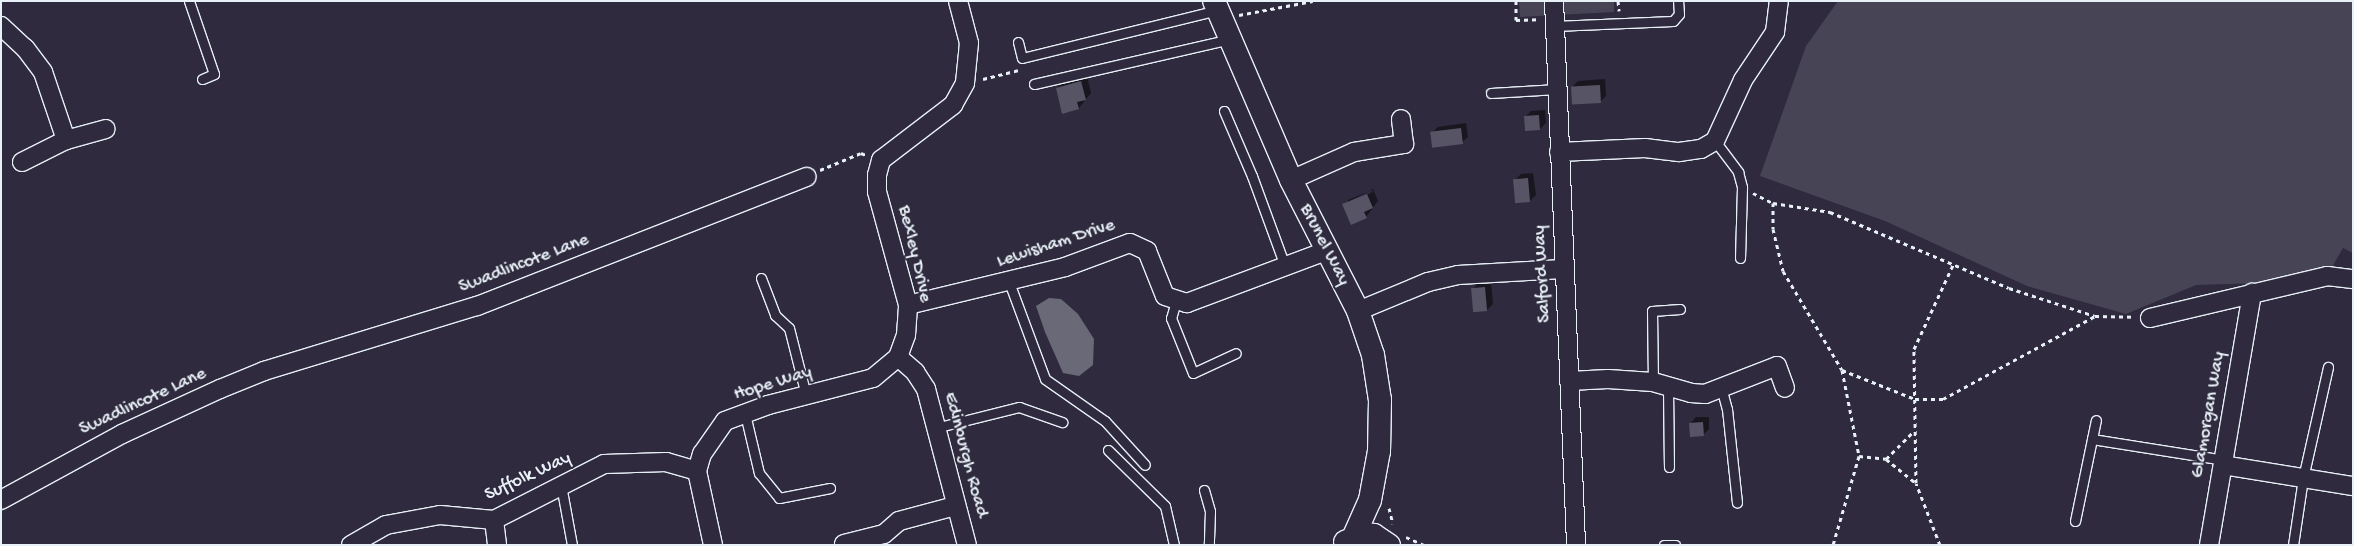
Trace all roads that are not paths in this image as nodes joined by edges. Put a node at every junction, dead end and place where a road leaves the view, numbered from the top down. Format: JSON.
{"nodes":[{"id":1,"x":189,"y":1,"type":"edge"},
{"id":2,"x":958,"y":1,"type":"edge"},
{"id":3,"x":1678,"y":1,"type":"edge"},
{"id":4,"x":1780,"y":1,"type":"edge"},
{"id":5,"x":1223,"y":9,"type":"edge"},
{"id":6,"x":1554,"y":15,"type":"edge"},
{"id":7,"x":1,"y":26,"type":"edge"},
{"id":8,"x":1230,"y":38,"type":"junction"},
{"id":9,"x":1018,"y":42,"type":"dead end"},
{"id":10,"x":202,"y":79,"type":"dead end"},
{"id":11,"x":1034,"y":84,"type":"dead end"},
{"id":12,"x":1557,"y":89,"type":"junction"},
{"id":13,"x":1491,"y":93,"type":"dead end"},
{"id":14,"x":1224,"y":111,"type":"dead end"},
{"id":15,"x":1401,"y":119,"type":"dead end"},
{"id":16,"x":106,"y":128,"type":"dead end"},
{"id":17,"x":66,"y":140,"type":"junction"},
{"id":18,"x":1715,"y":141,"type":"junction"},
{"id":19,"x":1559,"y":152,"type":"junction"},
{"id":20,"x":22,"y":162,"type":"dead end"},
{"id":21,"x":807,"y":177,"type":"road end"},
{"id":22,"x":1291,"y":180,"type":"junction"},
{"id":23,"x":1326,"y":251,"type":"junction"},
{"id":24,"x":1740,"y":258,"type":"dead end"},
{"id":25,"x":1285,"y":266,"type":"junction"},
{"id":26,"x":1563,"y":270,"type":"junction"},
{"id":27,"x":761,"y":278,"type":"dead end"},
{"id":28,"x":2353,"y":279,"type":"edge"},
{"id":29,"x":1009,"y":282,"type":"junction"},
{"id":30,"x":2252,"y":293,"type":"junction"},
{"id":31,"x":1176,"y":301,"type":"junction"},
{"id":32,"x":908,"y":305,"type":"junction"},
{"id":33,"x":1680,"y":309,"type":"dead end"},
{"id":34,"x":1358,"y":311,"type":"junction"},
{"id":35,"x":2150,"y":318,"type":"road end"},
{"id":36,"x":1236,"y":354,"type":"dead end"},
{"id":37,"x":898,"y":357,"type":"junction"},
{"id":38,"x":2328,"y":367,"type":"dead end"},
{"id":39,"x":1569,"y":380,"type":"junction"},
{"id":40,"x":1661,"y":385,"type":"junction"},
{"id":41,"x":1721,"y":386,"type":"junction"},
{"id":42,"x":1785,"y":388,"type":"dead end"},
{"id":43,"x":806,"y":395,"type":"junction"},
{"id":44,"x":745,"y":414,"type":"junction"},
{"id":45,"x":2096,"y":420,"type":"dead end"},
{"id":46,"x":1062,"y":422,"type":"dead end"},
{"id":47,"x":934,"y":428,"type":"junction"},
{"id":48,"x":2092,"y":439,"type":"junction"},
{"id":49,"x":1108,"y":450,"type":"dead end"},
{"id":50,"x":2223,"y":463,"type":"junction"},
{"id":51,"x":1145,"y":465,"type":"dead end"},
{"id":52,"x":1669,"y":467,"type":"dead end"},
{"id":53,"x":697,"y":471,"type":"junction"},
{"id":54,"x":2303,"y":478,"type":"junction"},
{"id":55,"x":561,"y":485,"type":"junction"},
{"id":56,"x":2353,"y":486,"type":"edge"},
{"id":57,"x":830,"y":488,"type":"dead end"},
{"id":58,"x":1204,"y":490,"type":"dead end"},
{"id":59,"x":1,"y":500,"type":"edge"},
{"id":60,"x":1370,"y":500,"type":"junction"},
{"id":61,"x":1737,"y":502,"type":"dead end"},
{"id":62,"x":956,"y":506,"type":"junction"},
{"id":63,"x":494,"y":520,"type":"junction"},
{"id":64,"x":2075,"y":521,"type":"dead end"},
{"id":65,"x":1348,"y":540,"type":"edge"},
{"id":66,"x":1386,"y":542,"type":"edge"},
{"id":67,"x":844,"y":544,"type":"edge"},
{"id":68,"x":351,"y":545,"type":"edge"},
{"id":69,"x":497,"y":545,"type":"edge"},
{"id":70,"x":572,"y":545,"type":"edge"},
{"id":71,"x":713,"y":545,"type":"edge"},
{"id":72,"x":967,"y":545,"type":"edge"},
{"id":73,"x":1174,"y":545,"type":"edge"},
{"id":74,"x":1209,"y":545,"type":"edge"},
{"id":75,"x":1576,"y":545,"type":"edge"},
{"id":76,"x":1664,"y":545,"type":"edge"},
{"id":77,"x":1675,"y":545,"type":"edge"},
{"id":78,"x":2209,"y":545,"type":"edge"},
{"id":79,"x":2293,"y":545,"type":"edge"}],
"edges":[{"from":1,"to":10,"type":"lane"},
{"from":2,"to":32,"type":"street","name":"Bexley Drive"},
{"from":3,"to":6,"type":"lane"},
{"from":4,"to":18,"type":"street"},
{"from":5,"to":8,"type":"street","name":"Brunel Way"},
{"from":5,"to":9,"type":"lane"},
{"from":6,"to":12,"type":"street","name":"Salford Way"},
{"from":7,"to":17,"type":"street"},
{"from":8,"to":11,"type":"lane"},
{"from":8,"to":22,"type":"street","name":"Brunel Way"},
{"from":12,"to":13,"type":"lane"},
{"from":12,"to":19,"type":"street","name":"Salford Way"},
{"from":14,"to":25,"type":"lane"},
{"from":15,"to":22,"type":"street"},
{"from":16,"to":17,"type":"street"},
{"from":17,"to":20,"type":"street"},
{"from":18,"to":19,"type":"street"},
{"from":18,"to":24,"type":"lane"},
{"from":19,"to":26,"type":"street","name":"Salford Way"},
{"from":21,"to":59,"type":"street","name":"Swadlincote Lane"},
{"from":22,"to":23,"type":"street","name":"Brunel Way"},
{"from":23,"to":25,"type":"street"},
{"from":23,"to":34,"type":"street","name":"Brunel Way"},
{"from":25,"to":31,"type":"street"},
{"from":26,"to":34,"type":"street"},
{"from":26,"to":39,"type":"street","name":"Salford Way"},
{"from":27,"to":43,"type":"lane"},
{"from":28,"to":30,"type":"street"},
{"from":29,"to":31,"type":"street","name":"Lewisham Drive"},
{"from":29,"to":32,"type":"street","name":"Lewisham Drive"},
{"from":29,"to":51,"type":"lane"},
{"from":30,"to":35,"type":"street"},
{"from":30,"to":50,"type":"street","name":"Glamorgan Way"},
{"from":31,"to":36,"type":"lane"},
{"from":32,"to":37,"type":"street","name":"Bexley Drive"},
{"from":33,"to":40,"type":"lane"},
{"from":34,"to":60,"type":"street","name":"Brunel Way"},
{"from":37,"to":43,"type":"street","name":"Hope Way"},
{"from":37,"to":47,"type":"street","name":"Edinburgh Road"},
{"from":38,"to":54,"type":"lane"},
{"from":39,"to":40,"type":"street"},
{"from":39,"to":75,"type":"street","name":"Salford Way"},
{"from":40,"to":41,"type":"street"},
{"from":40,"to":52,"type":"lane"},
{"from":41,"to":42,"type":"street"},
{"from":41,"to":61,"type":"lane"},
{"from":43,"to":44,"type":"street","name":"Hope Way"},
{"from":44,"to":53,"type":"street","name":"Hope Way"},
{"from":44,"to":57,"type":"lane"},
{"from":45,"to":48,"type":"lane"},
{"from":46,"to":47,"type":"lane"},
{"from":47,"to":62,"type":"street","name":"Edinburgh Road"},
{"from":48,"to":50,"type":"lane"},
{"from":48,"to":64,"type":"lane"},
{"from":49,"to":73,"type":"lane"},
{"from":50,"to":54,"type":"street"},
{"from":50,"to":78,"type":"street","name":"Glamorgan Way"},
{"from":53,"to":55,"type":"street","name":"Suffolk Way"},
{"from":53,"to":71,"type":"street"},
{"from":54,"to":56,"type":"street"},
{"from":54,"to":79,"type":"lane"},
{"from":55,"to":63,"type":"street","name":"Suffolk Way"},
{"from":55,"to":70,"type":"lane"},
{"from":58,"to":74,"type":"lane"},
{"from":60,"to":65,"type":"street","name":"Brunel Way"},
{"from":60,"to":66,"type":"street","name":"Brunel Way"},
{"from":62,"to":67,"type":"street"},
{"from":62,"to":72,"type":"street","name":"Edinburgh Road"},
{"from":63,"to":68,"type":"street","name":"Suffolk Way"},
{"from":63,"to":69,"type":"street"},
{"from":65,"to":66,"type":"street"},
{"from":76,"to":77,"type":"lane"}]}
